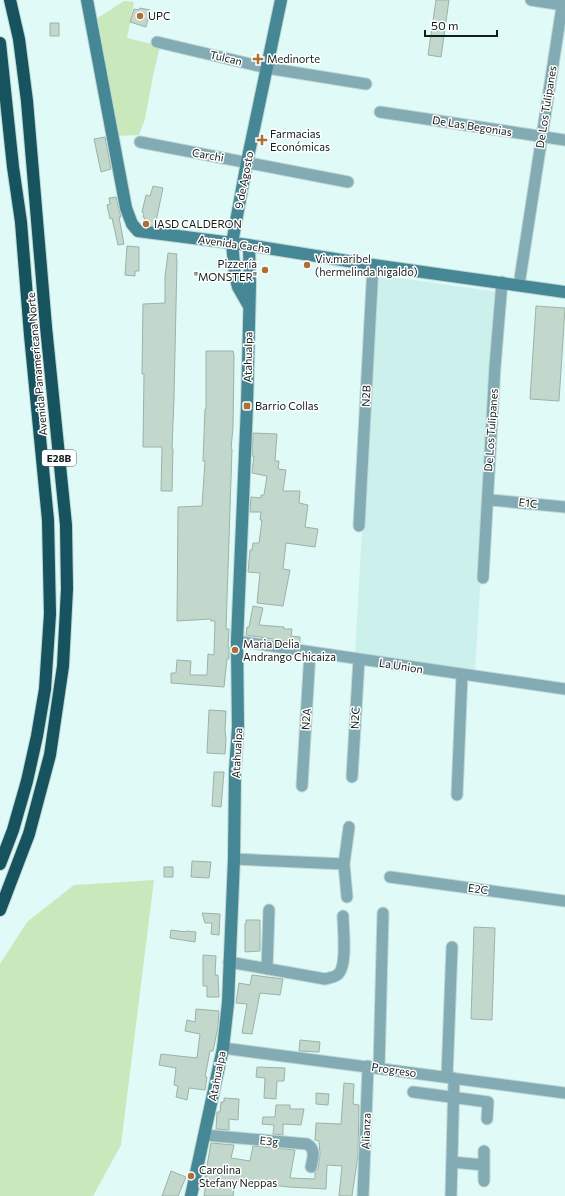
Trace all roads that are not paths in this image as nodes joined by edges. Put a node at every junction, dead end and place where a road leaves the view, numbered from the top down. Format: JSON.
{"nodes":[{"id":1,"x":10,"y":0,"type":"edge"},
{"id":2,"x":87,"y":0,"type":"edge"},
{"id":3,"x":281,"y":0,"type":"edge"},
{"id":4,"x":531,"y":0,"type":"edge"},
{"id":5,"x":563,"y":2,"type":"edge"},
{"id":6,"x":157,"y":42,"type":"dead end"},
{"id":7,"x":0,"y":43,"type":"edge"},
{"id":8,"x":267,"y":68,"type":"junction"},
{"id":9,"x":366,"y":84,"type":"dead end"},
{"id":10,"x":380,"y":112,"type":"dead end"},
{"id":11,"x":541,"y":136,"type":"junction"},
{"id":12,"x":565,"y":140,"type":"edge"},
{"id":13,"x":140,"y":142,"type":"dead end"},
{"id":14,"x":247,"y":162,"type":"junction"},
{"id":15,"x":348,"y":182,"type":"dead end"},
{"id":16,"x":232,"y":243,"type":"junction"},
{"id":17,"x":249,"y":246,"type":"junction"},
{"id":18,"x":373,"y":265,"type":"junction"},
{"id":19,"x":502,"y":282,"type":"junction"},
{"id":20,"x":519,"y":285,"type":"junction"},
{"id":21,"x":565,"y":292,"type":"edge"},
{"id":22,"x":249,"y":306,"type":"junction"},
{"id":23,"x":491,"y":500,"type":"dead end"},
{"id":24,"x":565,"y":507,"type":"edge"},
{"id":25,"x":359,"y":526,"type":"dead end"},
{"id":26,"x":483,"y":578,"type":"dead end"},
{"id":27,"x":237,"y":641,"type":"junction"},
{"id":28,"x":310,"y":652,"type":"junction"},
{"id":29,"x":359,"y":659,"type":"junction"},
{"id":30,"x":462,"y":675,"type":"junction"},
{"id":31,"x":565,"y":689,"type":"edge"},
{"id":32,"x":352,"y":777,"type":"dead end"},
{"id":33,"x":302,"y":786,"type":"dead end"},
{"id":34,"x":457,"y":795,"type":"dead end"},
{"id":35,"x":349,"y":827,"type":"dead end"},
{"id":36,"x":234,"y":859,"type":"junction"},
{"id":37,"x":0,"y":864,"type":"edge"},
{"id":38,"x":344,"y":864,"type":"junction"},
{"id":39,"x":390,"y":877,"type":"dead end"},
{"id":40,"x":347,"y":897,"type":"dead end"},
{"id":41,"x":565,"y":901,"type":"edge"},
{"id":42,"x":0,"y":910,"type":"edge"},
{"id":43,"x":269,"y":910,"type":"dead end"},
{"id":44,"x":383,"y":913,"type":"dead end"},
{"id":45,"x":343,"y":916,"type":"dead end"},
{"id":46,"x":452,"y":947,"type":"dead end"},
{"id":47,"x":229,"y":962,"type":"junction"},
{"id":48,"x":267,"y":969,"type":"junction"},
{"id":49,"x":223,"y":1048,"type":"junction"},
{"id":50,"x":374,"y":1067,"type":"junction"},
{"id":51,"x":450,"y":1077,"type":"junction"},
{"id":52,"x":413,"y":1092,"type":"dead end"},
{"id":53,"x":565,"y":1093,"type":"edge"},
{"id":54,"x":453,"y":1098,"type":"junction"},
{"id":55,"x":487,"y":1119,"type":"dead end"},
{"id":56,"x":204,"y":1135,"type":"junction"},
{"id":57,"x":484,"y":1151,"type":"dead end"},
{"id":58,"x":452,"y":1162,"type":"junction"},
{"id":59,"x":484,"y":1165,"type":"junction"},
{"id":60,"x":311,"y":1167,"type":"dead end"},
{"id":61,"x":484,"y":1181,"type":"dead end"},
{"id":62,"x":191,"y":1196,"type":"edge"},
{"id":63,"x":363,"y":1196,"type":"edge"},
{"id":64,"x":451,"y":1196,"type":"edge"}],
"edges":[{"from":1,"to":42,"type":"highway","name":"Avenida Panamericana Norte","number":"E28B"},
{"from":2,"to":16,"type":"street","name":"Avenida Cacha"},
{"from":3,"to":8,"type":"street","name":"9 de Agosto"},
{"from":4,"to":5,"type":"street"},
{"from":5,"to":11,"type":"street","name":"De Los Tulipanes"},
{"from":6,"to":8,"type":"street","name":"Tulcan"},
{"from":7,"to":37,"type":"highway","name":"Avenida Panamericana Norte","number":"E28B"},
{"from":8,"to":9,"type":"street","name":"Tulcan"},
{"from":8,"to":14,"type":"street","name":"9 de Agosto"},
{"from":10,"to":11,"type":"street","name":"De Las Begonias"},
{"from":11,"to":12,"type":"street","name":"De Las Begonias"},
{"from":11,"to":20,"type":"street","name":"De Los Tulipanes"},
{"from":13,"to":14,"type":"street","name":"Carchi"},
{"from":14,"to":15,"type":"street","name":"Carchi"},
{"from":14,"to":16,"type":"street","name":"9 de Agosto"},
{"from":16,"to":17,"type":"street","name":"Avenida Cacha"},
{"from":16,"to":22,"type":"street"},
{"from":17,"to":18,"type":"street","name":"Avenida Cacha"},
{"from":17,"to":22,"type":"street","name":"Atahualpa"},
{"from":18,"to":19,"type":"street","name":"Avenida Cacha"},
{"from":18,"to":25,"type":"street","name":"N2B"},
{"from":19,"to":20,"type":"street","name":"Avenida Cacha"},
{"from":19,"to":26,"type":"street","name":"De Los Tulipanes"},
{"from":20,"to":21,"type":"street","name":"Avenida Cacha"},
{"from":22,"to":27,"type":"street","name":"Atahualpa"},
{"from":23,"to":24,"type":"street","name":"E1C"},
{"from":27,"to":28,"type":"street","name":"La Union"},
{"from":27,"to":36,"type":"street","name":"Atahualpa"},
{"from":28,"to":29,"type":"street","name":"La Union"},
{"from":28,"to":33,"type":"street","name":"N2A"},
{"from":29,"to":30,"type":"street","name":"La Union"},
{"from":29,"to":32,"type":"street","name":"N2C"},
{"from":30,"to":31,"type":"street","name":"La Union"},
{"from":30,"to":34,"type":"street"},
{"from":35,"to":38,"type":"street"},
{"from":36,"to":38,"type":"street"},
{"from":36,"to":47,"type":"street","name":"Atahualpa"},
{"from":38,"to":40,"type":"street"},
{"from":39,"to":41,"type":"street","name":"E2C"},
{"from":43,"to":48,"type":"street"},
{"from":44,"to":50,"type":"street","name":"Alianza"},
{"from":45,"to":48,"type":"street"},
{"from":46,"to":51,"type":"street"},
{"from":47,"to":48,"type":"street"},
{"from":47,"to":49,"type":"street","name":"Atahualpa"},
{"from":49,"to":50,"type":"street","name":"Progreso"},
{"from":49,"to":56,"type":"street","name":"Atahualpa"},
{"from":50,"to":51,"type":"street","name":"Progreso"},
{"from":50,"to":63,"type":"street","name":"Alianza"},
{"from":51,"to":53,"type":"street","name":"Progreso"},
{"from":51,"to":54,"type":"street"},
{"from":52,"to":54,"type":"street"},
{"from":54,"to":55,"type":"street"},
{"from":54,"to":58,"type":"street"},
{"from":56,"to":60,"type":"street","name":"E3g"},
{"from":56,"to":62,"type":"street","name":"Atahualpa"},
{"from":57,"to":59,"type":"street"},
{"from":58,"to":59,"type":"street"},
{"from":58,"to":64,"type":"street"},
{"from":59,"to":61,"type":"street"}]}
